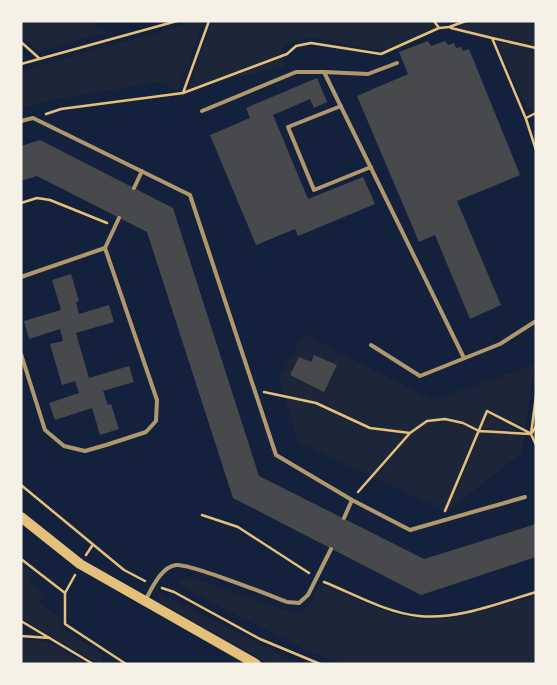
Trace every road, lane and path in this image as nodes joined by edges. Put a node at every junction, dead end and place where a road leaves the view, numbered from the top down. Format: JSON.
{"nodes":[{"id":1,"x":177,"y":21,"type":"edge"},
{"id":2,"x":209,"y":21,"type":"edge"},
{"id":3,"x":434,"y":21,"type":"edge"},
{"id":4,"x":466,"y":21,"type":"edge"},
{"id":5,"x":450,"y":27,"type":"junction"},
{"id":6,"x":439,"y":28,"type":"junction"},
{"id":7,"x":492,"y":38,"type":"junction"},
{"id":8,"x":21,"y":42,"type":"edge"},
{"id":9,"x":536,"y":48,"type":"edge"},
{"id":10,"x":40,"y":59,"type":"junction"},
{"id":11,"x":397,"y":63,"type":"dead end"},
{"id":12,"x":21,"y":64,"type":"edge"},
{"id":13,"x":324,"y":72,"type":"junction"},
{"id":14,"x":183,"y":93,"type":"junction"},
{"id":15,"x":341,"y":106,"type":"junction"},
{"id":16,"x":202,"y":112,"type":"dead end"},
{"id":17,"x":536,"y":113,"type":"edge"},
{"id":18,"x":32,"y":118,"type":"junction"},
{"id":19,"x":526,"y":119,"type":"junction"},
{"id":20,"x":21,"y":121,"type":"edge"},
{"id":21,"x":536,"y":150,"type":"edge"},
{"id":22,"x":371,"y":167,"type":"junction"},
{"id":23,"x":142,"y":172,"type":"junction"},
{"id":24,"x":134,"y":188,"type":"dead end"},
{"id":25,"x":21,"y":202,"type":"edge"},
{"id":26,"x":119,"y":218,"type":"dead end"},
{"id":27,"x":115,"y":226,"type":"junction"},
{"id":28,"x":105,"y":248,"type":"junction"},
{"id":29,"x":21,"y":277,"type":"edge"},
{"id":30,"x":536,"y":321,"type":"edge"},
{"id":31,"x":371,"y":345,"type":"dead end"},
{"id":32,"x":21,"y":354,"type":"edge"},
{"id":33,"x":464,"y":358,"type":"junction"},
{"id":34,"x":254,"y":390,"type":"junction"},
{"id":35,"x":536,"y":396,"type":"edge"},
{"id":36,"x":536,"y":426,"type":"edge"},
{"id":37,"x":479,"y":431,"type":"junction"},
{"id":38,"x":410,"y":433,"type":"junction"},
{"id":39,"x":531,"y":434,"type":"junction"},
{"id":40,"x":536,"y":445,"type":"edge"},
{"id":41,"x":525,"y":497,"type":"dead end"},
{"id":42,"x":352,"y":500,"type":"junction"},
{"id":43,"x":202,"y":515,"type":"dead end"},
{"id":44,"x":21,"y":517,"type":"edge"},
{"id":45,"x":344,"y":518,"type":"dead end"},
{"id":46,"x":441,"y":521,"type":"junction"},
{"id":47,"x":331,"y":549,"type":"dead end"},
{"id":48,"x":21,"y":560,"type":"edge"},
{"id":49,"x":80,"y":564,"type":"junction"},
{"id":50,"x":316,"y":578,"type":"junction"},
{"id":51,"x":536,"y":592,"type":"edge"},
{"id":52,"x":65,"y":593,"type":"junction"},
{"id":53,"x":145,"y":601,"type":"junction"},
{"id":54,"x":21,"y":621,"type":"edge"},
{"id":55,"x":21,"y":636,"type":"edge"},
{"id":56,"x":52,"y":638,"type":"junction"},
{"id":57,"x":93,"y":664,"type":"edge"},
{"id":58,"x":126,"y":664,"type":"edge"},
{"id":59,"x":256,"y":664,"type":"edge"}],
"edges":[{"from":1,"to":10,"type":"path"},
{"from":2,"to":14,"type":"path"},
{"from":3,"to":6,"type":"path"},
{"from":4,"to":5,"type":"path"},
{"from":5,"to":6,"type":"path"},
{"from":5,"to":7,"type":"path"},
{"from":6,"to":14,"type":"path"},
{"from":7,"to":9,"type":"path"},
{"from":7,"to":19,"type":"path"},
{"from":8,"to":10,"type":"path"},
{"from":10,"to":12,"type":"path"},
{"from":11,"to":13,"type":"lane"},
{"from":13,"to":15,"type":"lane"},
{"from":13,"to":16,"type":"lane"},
{"from":14,"to":18,"type":"path"},
{"from":15,"to":22,"type":"lane"},
{"from":15,"to":22,"type":"lane"},
{"from":17,"to":19,"type":"path"},
{"from":18,"to":20,"type":"lane"},
{"from":18,"to":23,"type":"lane"},
{"from":19,"to":21,"type":"path"},
{"from":22,"to":33,"type":"lane"},
{"from":23,"to":24,"type":"lane"},
{"from":23,"to":34,"type":"lane"},
{"from":25,"to":27,"type":"path"},
{"from":26,"to":27,"type":"lane"},
{"from":27,"to":28,"type":"lane"},
{"from":28,"to":29,"type":"lane"},
{"from":28,"to":32,"type":"lane"},
{"from":30,"to":33,"type":"lane"},
{"from":31,"to":33,"type":"lane"},
{"from":34,"to":38,"type":"path"},
{"from":34,"to":42,"type":"lane"},
{"from":35,"to":39,"type":"path"},
{"from":36,"to":39,"type":"path"},
{"from":37,"to":38,"type":"path"},
{"from":37,"to":39,"type":"path"},
{"from":37,"to":39,"type":"path"},
{"from":37,"to":46,"type":"path"},
{"from":38,"to":42,"type":"path"},
{"from":39,"to":40,"type":"path"},
{"from":41,"to":46,"type":"lane"},
{"from":42,"to":45,"type":"lane"},
{"from":42,"to":46,"type":"lane"},
{"from":43,"to":50,"type":"path"},
{"from":44,"to":49,"type":"main road"},
{"from":47,"to":50,"type":"lane"},
{"from":48,"to":52,"type":"path"},
{"from":49,"to":52,"type":"path"},
{"from":49,"to":53,"type":"main road"},
{"from":50,"to":51,"type":"path"},
{"from":50,"to":53,"type":"lane"},
{"from":52,"to":58,"type":"path"},
{"from":53,"to":59,"type":"main road"},
{"from":54,"to":56,"type":"path"},
{"from":55,"to":56,"type":"path"},
{"from":56,"to":57,"type":"path"}]}
